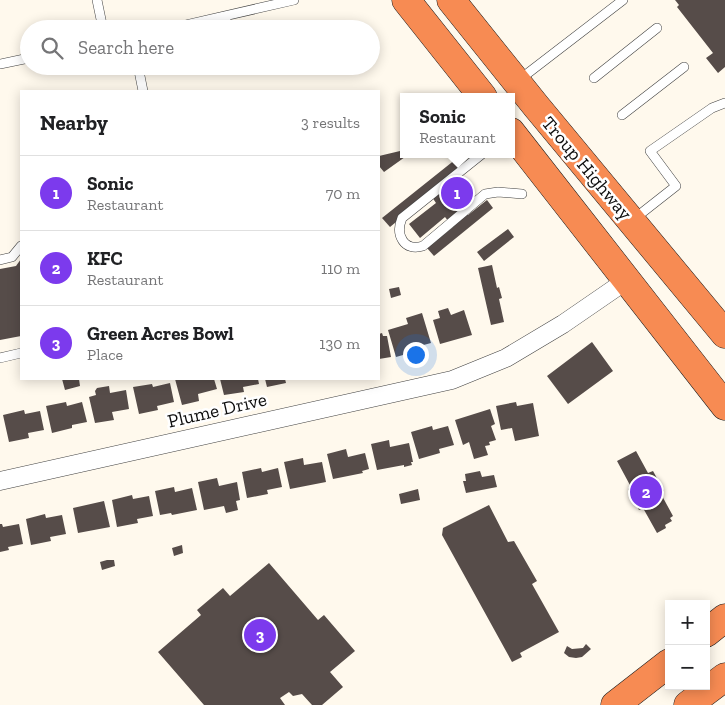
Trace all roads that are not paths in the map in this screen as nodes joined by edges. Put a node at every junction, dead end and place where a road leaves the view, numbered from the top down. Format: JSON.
{"nodes":[{"id":1,"x":97,"y":0,"type":"edge"},
{"id":2,"x":294,"y":0,"type":"edge"},
{"id":3,"x":406,"y":0,"type":"edge"},
{"id":4,"x":451,"y":0,"type":"edge"},
{"id":5,"x":623,"y":0,"type":"edge"},
{"id":6,"x":225,"y":16,"type":"junction"},
{"id":7,"x":101,"y":20,"type":"edge"},
{"id":8,"x":210,"y":20,"type":"edge"},
{"id":9,"x":226,"y":20,"type":"edge"},
{"id":10,"x":657,"y":28,"type":"dead end"},
{"id":11,"x":20,"y":60,"type":"edge"},
{"id":12,"x":0,"y":64,"type":"edge"},
{"id":13,"x":684,"y":67,"type":"dead end"},
{"id":14,"x":140,"y":75,"type":"edge"},
{"id":15,"x":594,"y":78,"type":"dead end"},
{"id":16,"x":517,"y":81,"type":"junction"},
{"id":17,"x":143,"y":90,"type":"edge"},
{"id":18,"x":480,"y":93,"type":"edge"},
{"id":19,"x":725,"y":103,"type":"edge"},
{"id":20,"x":622,"y":115,"type":"dead end"},
{"id":21,"x":515,"y":137,"type":"edge"},
{"id":22,"x":477,"y":158,"type":"edge"},
{"id":23,"x":522,"y":194,"type":"dead end"},
{"id":24,"x":632,"y":221,"type":"junction"},
{"id":25,"x":20,"y":247,"type":"edge"},
{"id":26,"x":0,"y":260,"type":"edge"},
{"id":27,"x":628,"y":280,"type":"junction"},
{"id":28,"x":725,"y":334,"type":"edge"},
{"id":29,"x":20,"y":353,"type":"edge"},
{"id":30,"x":0,"y":358,"type":"edge"},
{"id":31,"x":725,"y":406,"type":"edge"},
{"id":32,"x":0,"y":481,"type":"edge"},
{"id":33,"x":725,"y":618,"type":"edge"},
{"id":34,"x":710,"y":630,"type":"edge"},
{"id":35,"x":665,"y":666,"type":"edge"},
{"id":36,"x":725,"y":677,"type":"edge"},
{"id":37,"x":615,"y":705,"type":"edge"},
{"id":38,"x":688,"y":705,"type":"edge"}],
"edges":[{"from":1,"to":7,"type":"lane"},
{"from":2,"to":6,"type":"lane"},
{"from":3,"to":18,"type":"highway"},
{"from":4,"to":16,"type":"highway","name":"Troup Highway"},
{"from":5,"to":16,"type":"lane"},
{"from":6,"to":8,"type":"lane"},
{"from":6,"to":9,"type":"lane"},
{"from":10,"to":15,"type":"lane"},
{"from":11,"to":12,"type":"lane"},
{"from":13,"to":20,"type":"lane"},
{"from":14,"to":17,"type":"lane"},
{"from":16,"to":24,"type":"highway","name":"Troup Highway"},
{"from":19,"to":24,"type":"lane"},
{"from":21,"to":27,"type":"highway","name":"Troup Highway"},
{"from":22,"to":23,"type":"lane"},
{"from":24,"to":28,"type":"highway","name":"Troup Highway"},
{"from":25,"to":26,"type":"lane"},
{"from":27,"to":31,"type":"highway","name":"Troup Highway"},
{"from":27,"to":32,"type":"street","name":"Plume Drive"},
{"from":29,"to":30,"type":"lane"},
{"from":33,"to":34,"type":"highway"},
{"from":35,"to":37,"type":"highway"},
{"from":36,"to":38,"type":"highway"}]}
